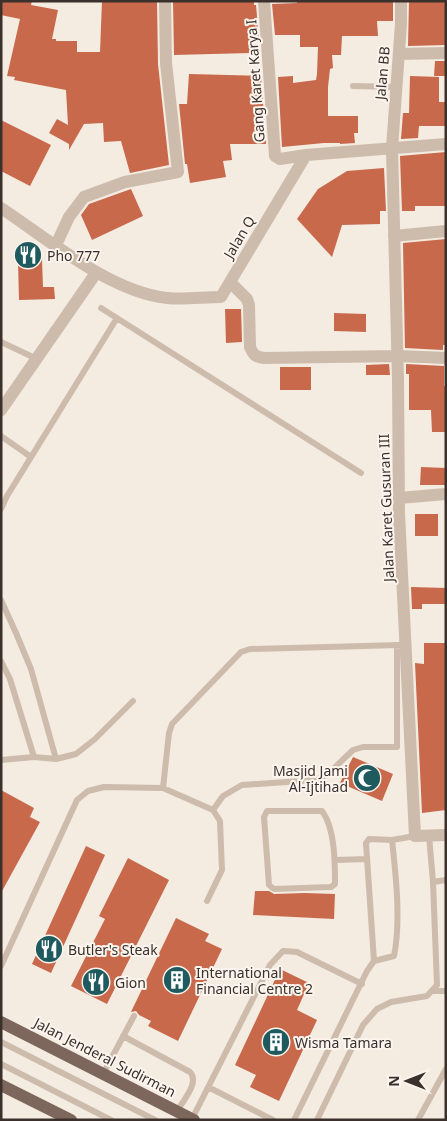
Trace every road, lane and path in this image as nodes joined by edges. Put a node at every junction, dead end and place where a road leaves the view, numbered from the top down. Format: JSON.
{"nodes":[{"id":1,"x":165,"y":1,"type":"edge"},
{"id":2,"x":264,"y":1,"type":"edge"},
{"id":3,"x":401,"y":1,"type":"edge"},
{"id":4,"x":446,"y":53,"type":"edge"},
{"id":5,"x":398,"y":54,"type":"junction"},
{"id":6,"x":353,"y":86,"type":"dead end"},
{"id":7,"x":396,"y":87,"type":"junction"},
{"id":8,"x":446,"y":144,"type":"edge"},
{"id":9,"x":392,"y":148,"type":"junction"},
{"id":10,"x":306,"y":156,"type":"junction"},
{"id":11,"x":1,"y":208,"type":"edge"},
{"id":12,"x":446,"y":230,"type":"edge"},
{"id":13,"x":394,"y":236,"type":"junction"},
{"id":14,"x":56,"y":245,"type":"junction"},
{"id":15,"x":96,"y":273,"type":"junction"},
{"id":16,"x":230,"y":282,"type":"junction"},
{"id":17,"x":101,"y":308,"type":"dead end"},
{"id":18,"x":117,"y":318,"type":"junction"},
{"id":19,"x":1,"y":342,"type":"edge"},
{"id":20,"x":398,"y":356,"type":"junction"},
{"id":21,"x":446,"y":358,"type":"edge"},
{"id":22,"x":36,"y":359,"type":"junction"},
{"id":23,"x":1,"y":410,"type":"edge"},
{"id":24,"x":1,"y":436,"type":"edge"},
{"id":25,"x":31,"y":457,"type":"junction"},
{"id":26,"x":361,"y":473,"type":"dead end"},
{"id":27,"x":446,"y":494,"type":"edge"},
{"id":28,"x":399,"y":498,"type":"junction"},
{"id":29,"x":1,"y":509,"type":"edge"},
{"id":30,"x":1,"y":600,"type":"edge"},
{"id":31,"x":401,"y":645,"type":"junction"},
{"id":32,"x":1,"y":661,"type":"edge"},
{"id":33,"x":133,"y":701,"type":"dead end"},
{"id":34,"x":34,"y":757,"type":"junction"},
{"id":35,"x":56,"y":759,"type":"junction"},
{"id":36,"x":1,"y":760,"type":"edge"},
{"id":37,"x":162,"y":788,"type":"junction"},
{"id":38,"x":213,"y":810,"type":"junction"},
{"id":39,"x":446,"y":835,"type":"edge"},
{"id":40,"x":415,"y":836,"type":"junction"},
{"id":41,"x":429,"y":836,"type":"junction"},
{"id":42,"x":392,"y":840,"type":"junction"},
{"id":43,"x":367,"y":859,"type":"junction"},
{"id":44,"x":334,"y":860,"type":"junction"},
{"id":45,"x":446,"y":880,"type":"edge"},
{"id":46,"x":434,"y":882,"type":"junction"},
{"id":47,"x":207,"y":901,"type":"dead end"},
{"id":48,"x":374,"y":961,"type":"junction"},
{"id":49,"x":1,"y":966,"type":"edge"},
{"id":50,"x":362,"y":984,"type":"junction"},
{"id":51,"x":432,"y":990,"type":"junction"},
{"id":52,"x":446,"y":991,"type":"edge"},
{"id":53,"x":134,"y":1016,"type":"dead end"},
{"id":54,"x":1,"y":1022,"type":"edge"},
{"id":55,"x":124,"y":1036,"type":"junction"},
{"id":56,"x":1,"y":1042,"type":"edge"},
{"id":57,"x":1,"y":1064,"type":"edge"},
{"id":58,"x":446,"y":1068,"type":"edge"},
{"id":59,"x":103,"y":1074,"type":"junction"},
{"id":60,"x":1,"y":1085,"type":"edge"},
{"id":61,"x":206,"y":1090,"type":"junction"},
{"id":62,"x":177,"y":1111,"type":"junction"},
{"id":63,"x":193,"y":1119,"type":"edge"},
{"id":64,"x":71,"y":1120,"type":"edge"},
{"id":65,"x":112,"y":1120,"type":"edge"},
{"id":66,"x":155,"y":1120,"type":"edge"},
{"id":67,"x":273,"y":1120,"type":"edge"},
{"id":68,"x":294,"y":1120,"type":"edge"},
{"id":69,"x":317,"y":1120,"type":"edge"},
{"id":70,"x":418,"y":1120,"type":"edge"}],
"edges":[{"from":1,"to":14,"type":"street"},
{"from":2,"to":10,"type":"street","name":"Gang Karet Karya I"},
{"from":3,"to":5,"type":"street","name":"Jalan BB"},
{"from":4,"to":5,"type":"street"},
{"from":5,"to":7,"type":"street","name":"Jalan BB"},
{"from":6,"to":7,"type":"lane"},
{"from":7,"to":9,"type":"street","name":"Jalan BB"},
{"from":8,"to":9,"type":"street"},
{"from":9,"to":10,"type":"street"},
{"from":9,"to":13,"type":"street","name":"Jalan Karet Gusuran III"},
{"from":10,"to":16,"type":"street","name":"Jalan Q"},
{"from":11,"to":14,"type":"street"},
{"from":12,"to":13,"type":"street"},
{"from":13,"to":20,"type":"street","name":"Jalan Karet Gusuran III"},
{"from":14,"to":15,"type":"street"},
{"from":15,"to":16,"type":"street","name":"Jalan Q"},
{"from":15,"to":22,"type":"street"},
{"from":16,"to":20,"type":"street"},
{"from":17,"to":18,"type":"lane"},
{"from":18,"to":25,"type":"lane"},
{"from":18,"to":26,"type":"lane"},
{"from":19,"to":22,"type":"lane"},
{"from":20,"to":21,"type":"street"},
{"from":20,"to":28,"type":"street","name":"Jalan Karet Gusuran III"},
{"from":22,"to":23,"type":"street"},
{"from":24,"to":25,"type":"lane"},
{"from":25,"to":29,"type":"lane"},
{"from":27,"to":28,"type":"street"},
{"from":28,"to":31,"type":"street","name":"Jalan Karet Gusuran III"},
{"from":30,"to":35,"type":"lane"},
{"from":31,"to":37,"type":"lane"},
{"from":31,"to":38,"type":"lane"},
{"from":31,"to":40,"type":"street","name":"Jalan Karet Gusuran III"},
{"from":32,"to":34,"type":"lane"},
{"from":33,"to":35,"type":"lane"},
{"from":34,"to":35,"type":"lane"},
{"from":34,"to":36,"type":"lane"},
{"from":37,"to":38,"type":"lane"},
{"from":37,"to":49,"type":"lane"},
{"from":38,"to":47,"type":"lane"},
{"from":39,"to":41,"type":"street"},
{"from":40,"to":41,"type":"street"},
{"from":40,"to":42,"type":"lane"},
{"from":41,"to":46,"type":"lane"},
{"from":42,"to":43,"type":"lane"},
{"from":42,"to":48,"type":"lane"},
{"from":43,"to":44,"type":"lane"},
{"from":43,"to":48,"type":"lane"},
{"from":44,"to":44,"type":"lane"},
{"from":45,"to":46,"type":"lane"},
{"from":46,"to":51,"type":"lane"},
{"from":48,"to":50,"type":"lane"},
{"from":50,"to":61,"type":"lane"},
{"from":50,"to":68,"type":"lane"},
{"from":51,"to":52,"type":"lane"},
{"from":51,"to":69,"type":"lane"},
{"from":53,"to":55,"type":"lane"},
{"from":54,"to":59,"type":"main road","name":"Jalan Jenderal Sudirman"},
{"from":55,"to":59,"type":"lane"},
{"from":55,"to":62,"type":"lane"},
{"from":56,"to":66,"type":"lane"},
{"from":57,"to":65,"type":"lane"},
{"from":58,"to":70,"type":"lane"},
{"from":59,"to":62,"type":"main road","name":"Jalan Jenderal Sudirman"},
{"from":60,"to":64,"type":"main road"},
{"from":61,"to":63,"type":"lane"},
{"from":61,"to":67,"type":"lane"},
{"from":62,"to":63,"type":"main road","name":"Jalan Jenderal Sudirman"}]}
